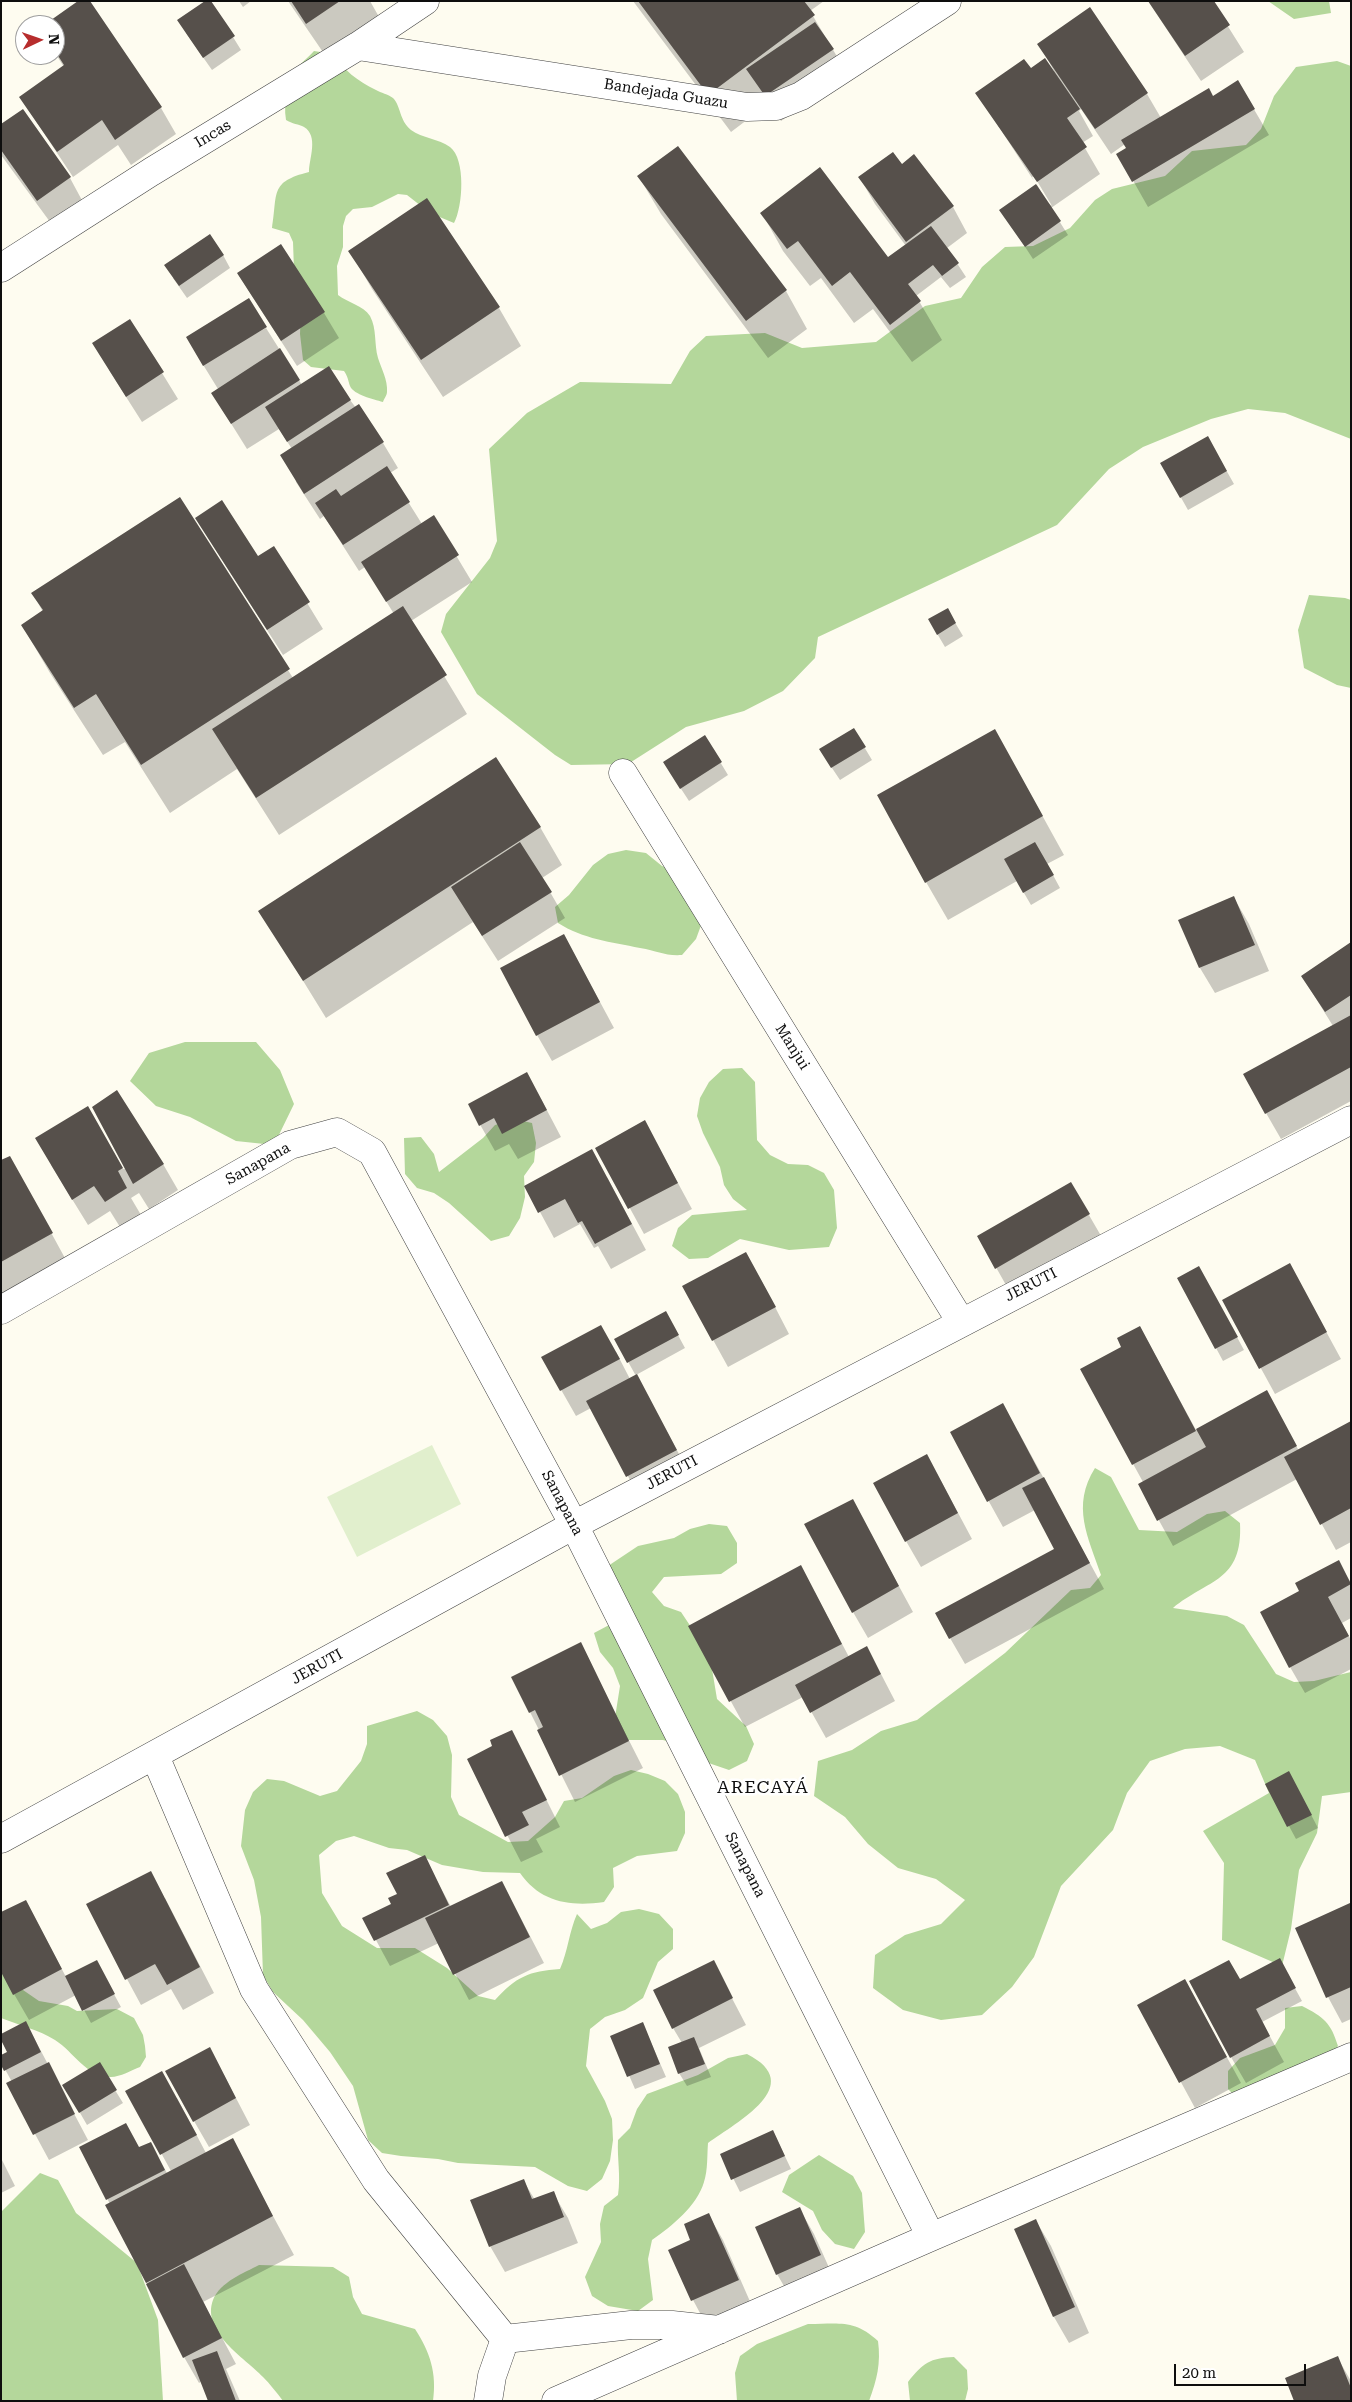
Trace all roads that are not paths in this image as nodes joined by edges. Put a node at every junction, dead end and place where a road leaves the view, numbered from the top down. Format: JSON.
{"nodes":[{"id":1,"x":425,"y":1,"type":"edge"},
{"id":2,"x":947,"y":1,"type":"edge"},
{"id":3,"x":358,"y":46,"type":"junction"},
{"id":4,"x":4,"y":260,"type":"edge"},
{"id":5,"x":623,"y":773,"type":"dead end"},
{"id":6,"x":1351,"y":1120,"type":"edge"},
{"id":7,"x":1,"y":1310,"type":"edge"},
{"id":8,"x":961,"y":1322,"type":"junction"},
{"id":9,"x":574,"y":1524,"type":"junction"},
{"id":10,"x":156,"y":1756,"type":"junction"},
{"id":11,"x":1,"y":1839,"type":"edge"},
{"id":12,"x":1351,"y":2057,"type":"edge"},
{"id":13,"x":931,"y":2236,"type":"junction"},
{"id":14,"x":719,"y":2330,"type":"junction"},
{"id":15,"x":505,"y":2339,"type":"junction"},
{"id":16,"x":488,"y":2401,"type":"edge"},
{"id":17,"x":556,"y":2401,"type":"edge"}],
"edges":[{"from":1,"to":3,"type":"street","name":"Incas"},
{"from":2,"to":3,"type":"street","name":"Bandejada Guazu"},
{"from":3,"to":4,"type":"street","name":"Incas"},
{"from":5,"to":8,"type":"street","name":"Manjui"},
{"from":6,"to":8,"type":"street","name":"JERUTI"},
{"from":7,"to":9,"type":"street","name":"Sanapana"},
{"from":8,"to":9,"type":"street","name":"JERUTI"},
{"from":9,"to":10,"type":"street","name":"JERUTI"},
{"from":9,"to":13,"type":"street","name":"Sanapana"},
{"from":10,"to":11,"type":"street","name":"JERUTI"},
{"from":10,"to":15,"type":"street"},
{"from":12,"to":13,"type":"street"},
{"from":13,"to":14,"type":"street"},
{"from":14,"to":15,"type":"street"},
{"from":14,"to":17,"type":"street"},
{"from":15,"to":16,"type":"street"}]}
